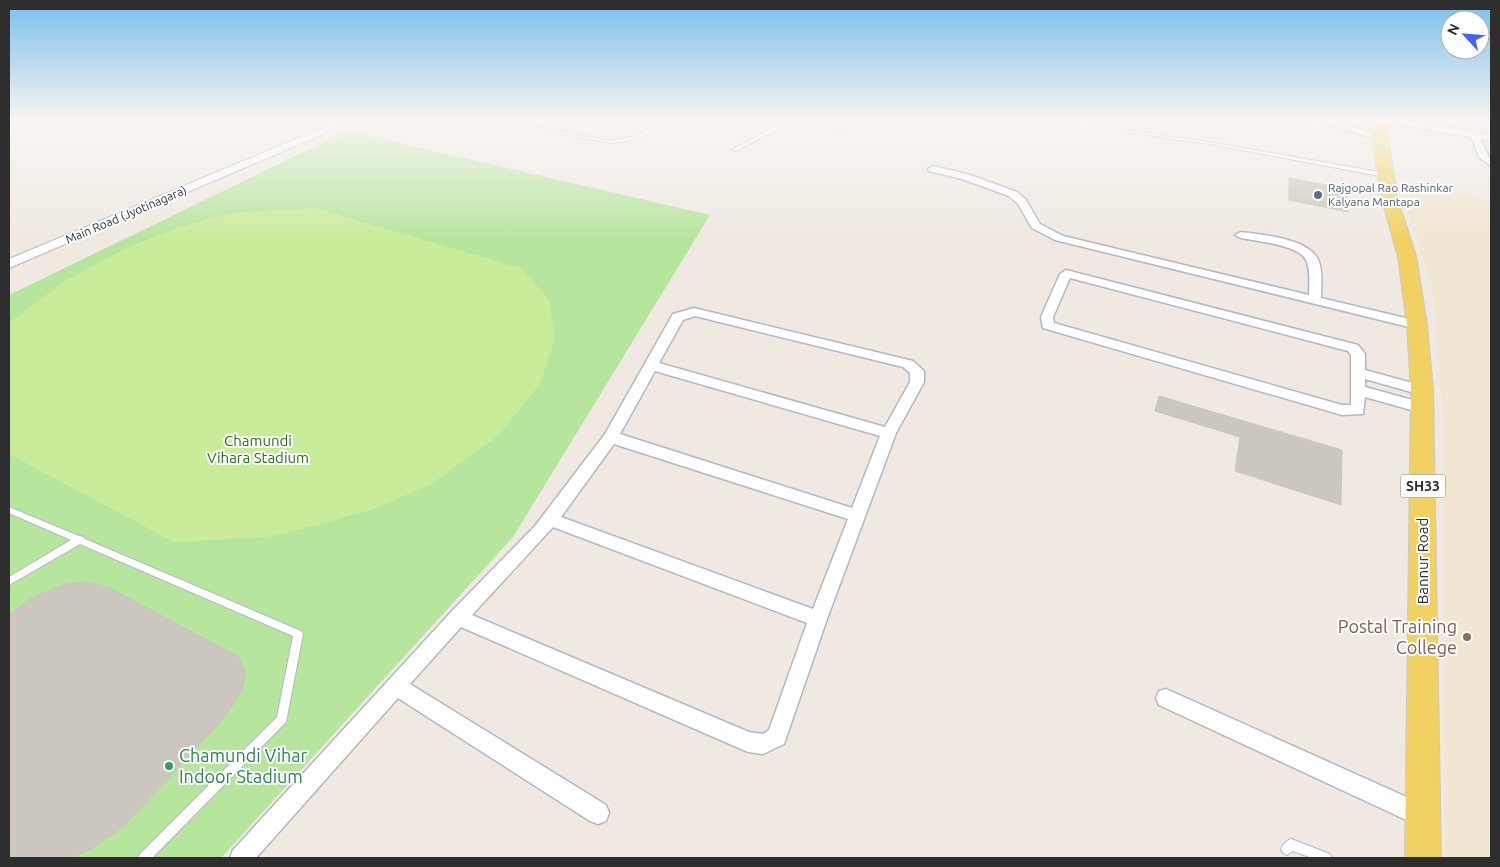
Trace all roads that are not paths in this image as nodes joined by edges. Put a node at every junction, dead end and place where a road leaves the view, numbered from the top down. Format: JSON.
{"nodes":[{"id":1,"x":257,"y":159,"type":"edge"},
{"id":2,"x":1300,"y":159,"type":"edge"},
{"id":3,"x":1384,"y":159,"type":"edge"},
{"id":4,"x":933,"y":169,"type":"dead end"},
{"id":5,"x":1385,"y":175,"type":"junction"},
{"id":6,"x":1241,"y":235,"type":"dead end"},
{"id":7,"x":9,"y":264,"type":"edge"},
{"id":8,"x":1315,"y":299,"type":"junction"},
{"id":9,"x":1417,"y":325,"type":"junction"},
{"id":10,"x":652,"y":366,"type":"junction"},
{"id":11,"x":1358,"y":373,"type":"junction"},
{"id":12,"x":1358,"y":390,"type":"junction"},
{"id":13,"x":1422,"y":399,"type":"junction"},
{"id":14,"x":889,"y":433,"type":"junction"},
{"id":15,"x":611,"y":437,"type":"junction"},
{"id":16,"x":9,"y":510,"type":"edge"},
{"id":17,"x":859,"y":516,"type":"junction"},
{"id":18,"x":548,"y":519,"type":"junction"},
{"id":19,"x":80,"y":540,"type":"junction"},
{"id":20,"x":9,"y":581,"type":"edge"},
{"id":21,"x":458,"y":617,"type":"junction"},
{"id":22,"x":818,"y":619,"type":"junction"},
{"id":23,"x":396,"y":686,"type":"junction"},
{"id":24,"x":1166,"y":698,"type":"dead end"},
{"id":25,"x":598,"y":814,"type":"dead end"},
{"id":26,"x":1423,"y":816,"type":"junction"},
{"id":27,"x":1287,"y":849,"type":"dead end"},
{"id":28,"x":144,"y":858,"type":"edge"},
{"id":29,"x":241,"y":858,"type":"edge"},
{"id":30,"x":1326,"y":858,"type":"edge"},
{"id":31,"x":1422,"y":858,"type":"edge"}],
"edges":[{"from":1,"to":7,"type":"street","name":"Main Road (Jyotinagara)"},
{"from":2,"to":5,"type":"lane"},
{"from":3,"to":5,"type":"main road","name":"Bannur Road","number":"SH33"},
{"from":4,"to":8,"type":"street"},
{"from":5,"to":9,"type":"main road","name":"Bannur Road","number":"SH33"},
{"from":6,"to":8,"type":"street"},
{"from":8,"to":9,"type":"street"},
{"from":9,"to":13,"type":"main road","name":"Bannur Road","number":"SH33"},
{"from":10,"to":14,"type":"street"},
{"from":10,"to":14,"type":"street"},
{"from":10,"to":15,"type":"street"},
{"from":11,"to":12,"type":"street"},
{"from":11,"to":12,"type":"street"},
{"from":11,"to":13,"type":"street"},
{"from":12,"to":13,"type":"street"},
{"from":13,"to":26,"type":"main road","name":"Bannur Road","number":"SH33"},
{"from":14,"to":17,"type":"street"},
{"from":15,"to":17,"type":"street"},
{"from":15,"to":18,"type":"street"},
{"from":16,"to":19,"type":"lane"},
{"from":17,"to":22,"type":"street"},
{"from":18,"to":21,"type":"street"},
{"from":18,"to":22,"type":"street"},
{"from":19,"to":20,"type":"lane"},
{"from":19,"to":28,"type":"lane"},
{"from":21,"to":22,"type":"street"},
{"from":21,"to":23,"type":"street"},
{"from":23,"to":25,"type":"street"},
{"from":23,"to":29,"type":"street"},
{"from":24,"to":26,"type":"street"},
{"from":26,"to":31,"type":"main road","name":"Bannur Road","number":"SH33"},
{"from":27,"to":30,"type":"lane"}]}
